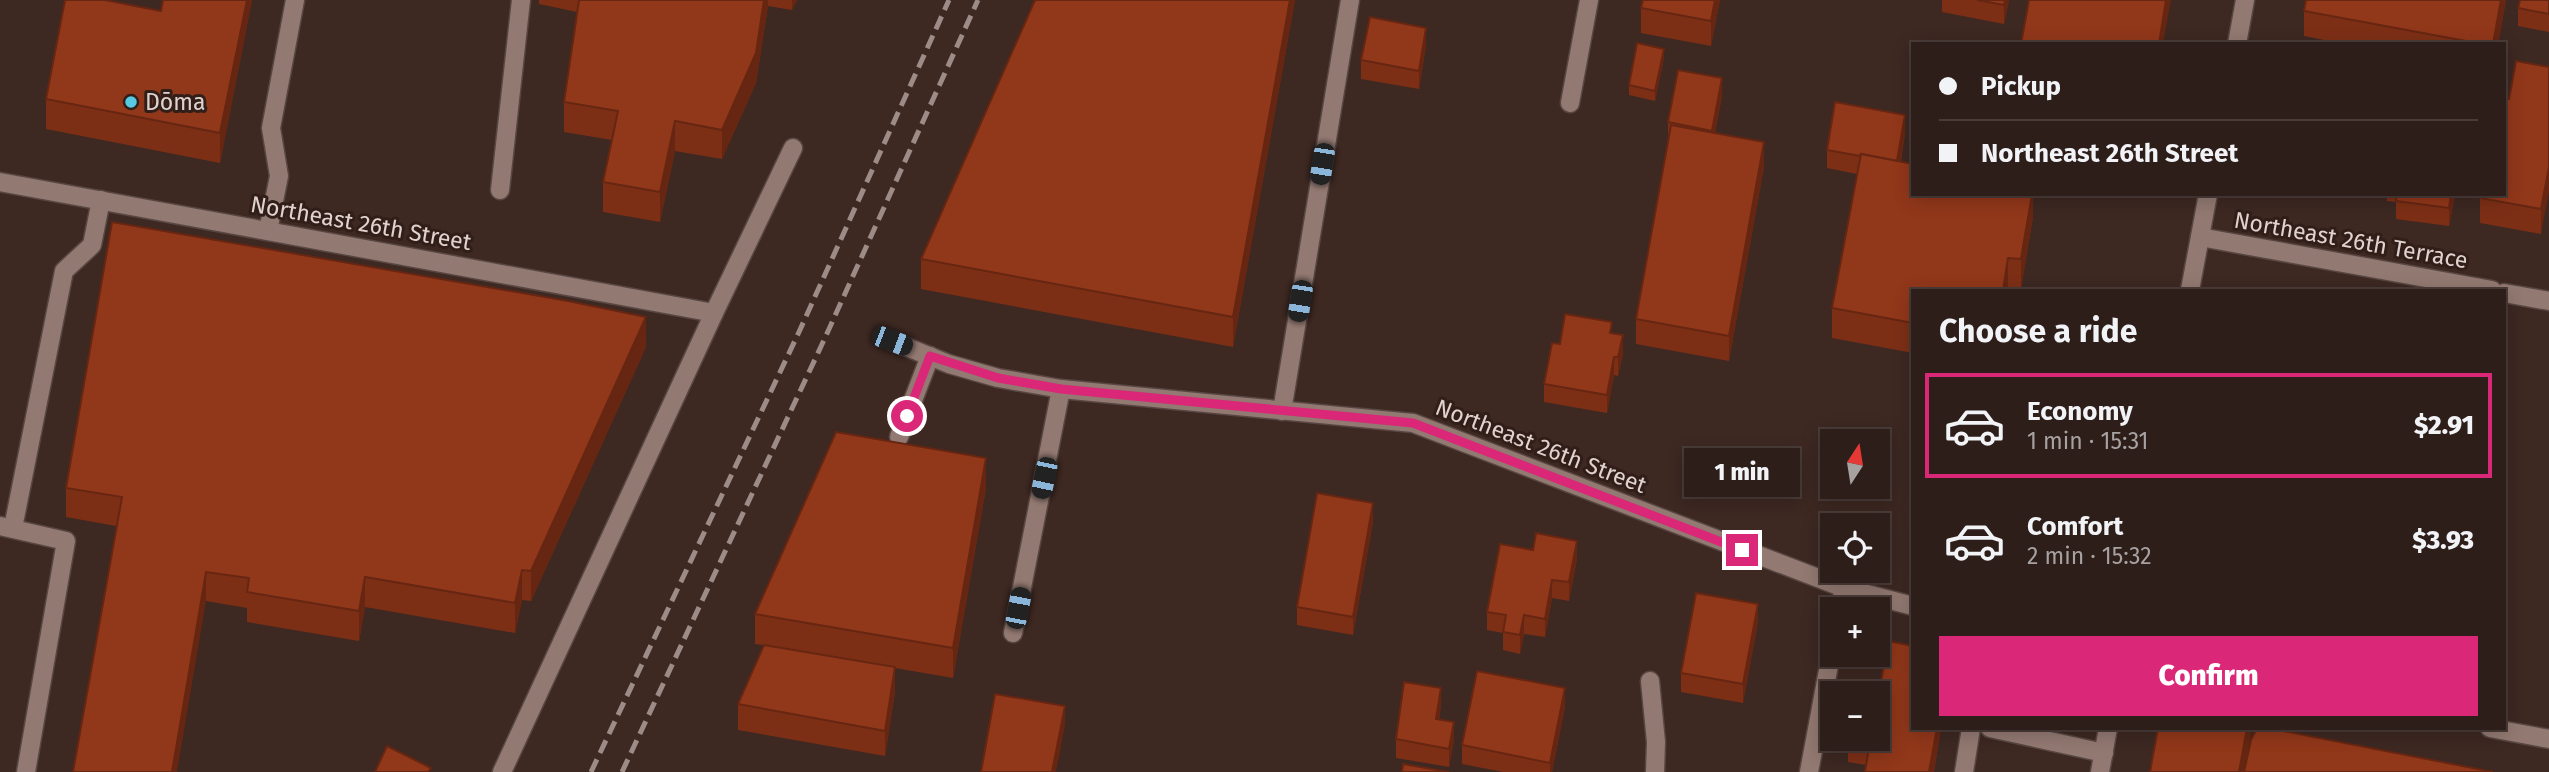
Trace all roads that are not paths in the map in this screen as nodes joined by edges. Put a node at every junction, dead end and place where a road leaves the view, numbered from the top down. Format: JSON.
{"nodes":[{"id":1,"x":295,"y":0,"type":"edge"},
{"id":2,"x":521,"y":0,"type":"edge"},
{"id":3,"x":1350,"y":0,"type":"edge"},
{"id":4,"x":1589,"y":0,"type":"edge"},
{"id":5,"x":2245,"y":0,"type":"edge"},
{"id":6,"x":2237,"y":42,"type":"edge"},
{"id":7,"x":1570,"y":103,"type":"dead end"},
{"id":8,"x":793,"y":148,"type":"dead end"},
{"id":9,"x":0,"y":181,"type":"edge"},
{"id":10,"x":500,"y":190,"type":"dead end"},
{"id":11,"x":2208,"y":196,"type":"edge"},
{"id":12,"x":101,"y":200,"type":"junction"},
{"id":13,"x":268,"y":231,"type":"junction"},
{"id":14,"x":2200,"y":237,"type":"junction"},
{"id":15,"x":2190,"y":289,"type":"edge"},
{"id":16,"x":2486,"y":289,"type":"edge"},
{"id":17,"x":2506,"y":293,"type":"edge"},
{"id":18,"x":2549,"y":301,"type":"edge"},
{"id":19,"x":714,"y":313,"type":"junction"},
{"id":20,"x":892,"y":341,"type":"dead end"},
{"id":21,"x":930,"y":356,"type":"junction"},
{"id":22,"x":1061,"y":389,"type":"junction"},
{"id":23,"x":1282,"y":411,"type":"junction"},
{"id":24,"x":899,"y":437,"type":"dead end"},
{"id":25,"x":6,"y":527,"type":"edge"},
{"id":26,"x":1844,"y":589,"type":"junction"},
{"id":27,"x":1842,"y":597,"type":"edge"},
{"id":28,"x":1911,"y":606,"type":"edge"},
{"id":29,"x":1013,"y":634,"type":"dead end"},
{"id":30,"x":1829,"y":667,"type":"edge"},
{"id":31,"x":1650,"y":681,"type":"dead end"},
{"id":32,"x":1971,"y":730,"type":"edge"},
{"id":33,"x":1999,"y":730,"type":"edge"},
{"id":34,"x":2108,"y":730,"type":"edge"},
{"id":35,"x":2501,"y":730,"type":"edge"},
{"id":36,"x":2549,"y":739,"type":"edge"},
{"id":37,"x":2104,"y":753,"type":"junction"},
{"id":38,"x":26,"y":772,"type":"edge"},
{"id":39,"x":502,"y":772,"type":"edge"},
{"id":40,"x":1655,"y":772,"type":"edge"},
{"id":41,"x":1809,"y":772,"type":"edge"},
{"id":42,"x":1964,"y":772,"type":"edge"},
{"id":43,"x":2100,"y":772,"type":"edge"}],
"edges":[{"from":1,"to":13,"type":"street"},
{"from":2,"to":10,"type":"street"},
{"from":3,"to":23,"type":"street"},
{"from":4,"to":7,"type":"street"},
{"from":5,"to":6,"type":"street"},
{"from":8,"to":19,"type":"street"},
{"from":9,"to":12,"type":"street","name":"Northeast 26th Street"},
{"from":11,"to":14,"type":"street"},
{"from":12,"to":13,"type":"street","name":"Northeast 26th Street"},
{"from":12,"to":25,"type":"street"},
{"from":13,"to":19,"type":"street","name":"Northeast 26th Street"},
{"from":14,"to":15,"type":"street"},
{"from":14,"to":16,"type":"street","name":"Northeast 26th Terrace"},
{"from":17,"to":18,"type":"street"},
{"from":19,"to":39,"type":"street"},
{"from":20,"to":21,"type":"street","name":"Northeast 26th Street"},
{"from":21,"to":22,"type":"street","name":"Northeast 26th Street"},
{"from":21,"to":24,"type":"street"},
{"from":22,"to":23,"type":"street","name":"Northeast 26th Street"},
{"from":22,"to":29,"type":"street"},
{"from":23,"to":26,"type":"street","name":"Northeast 26th Street"},
{"from":25,"to":38,"type":"street"},
{"from":26,"to":27,"type":"street"},
{"from":26,"to":28,"type":"street","name":"Northeast 26th Street"},
{"from":30,"to":41,"type":"street"},
{"from":31,"to":40,"type":"street"},
{"from":32,"to":42,"type":"street"},
{"from":33,"to":37,"type":"street"},
{"from":34,"to":37,"type":"street"},
{"from":35,"to":36,"type":"street"},
{"from":37,"to":43,"type":"street"}]}
